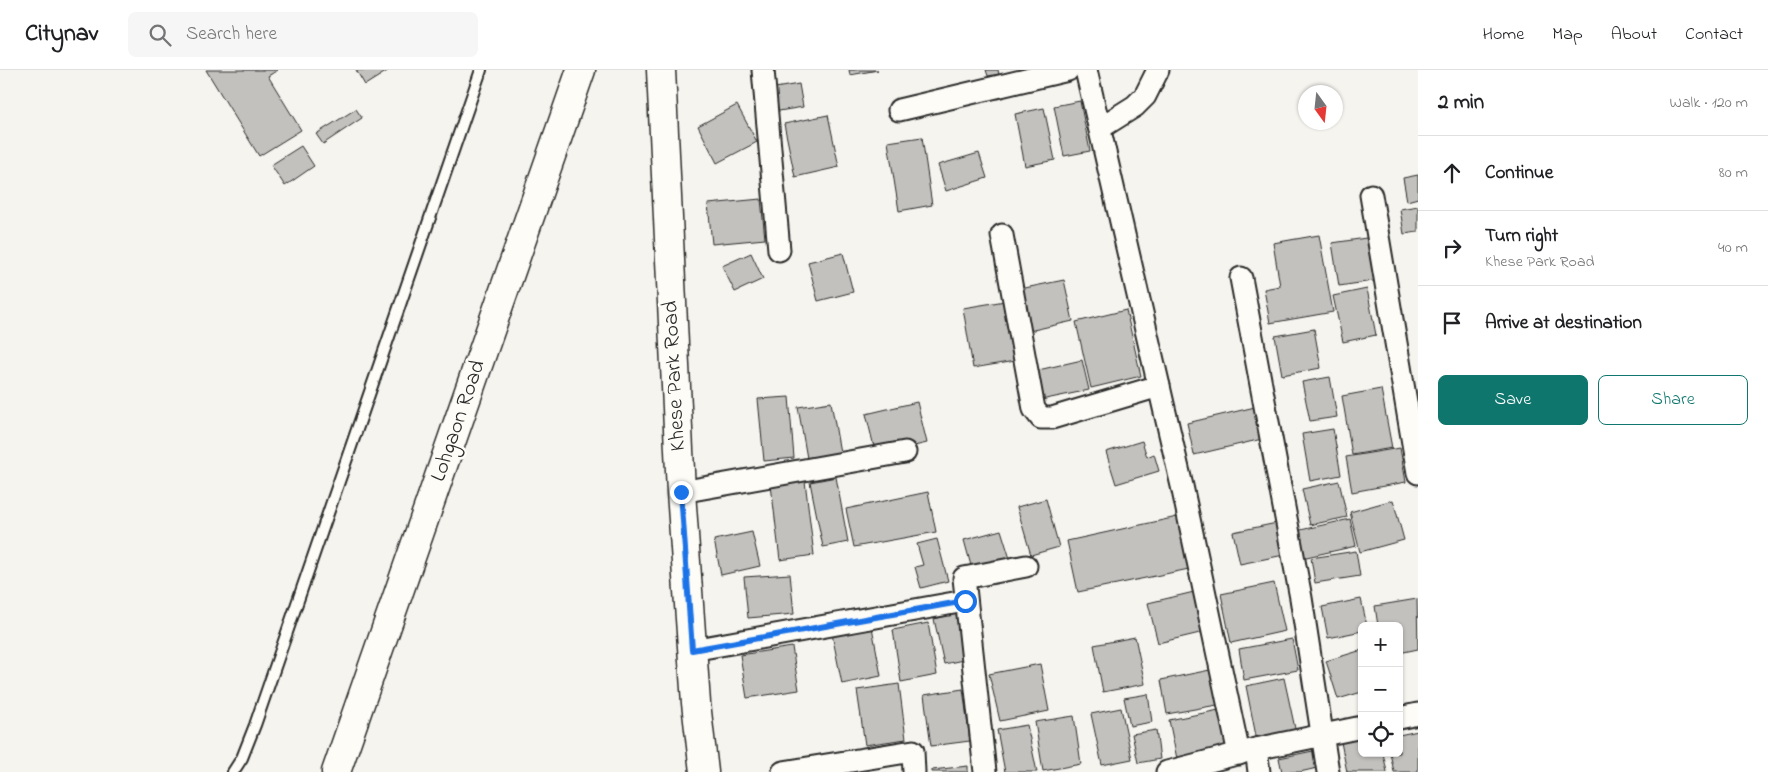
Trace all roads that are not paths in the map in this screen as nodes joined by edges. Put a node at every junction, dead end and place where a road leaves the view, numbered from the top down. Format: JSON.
{"nodes":[{"id":1,"x":482,"y":70,"type":"edge"},
{"id":2,"x":581,"y":70,"type":"edge"},
{"id":3,"x":661,"y":70,"type":"edge"},
{"id":4,"x":763,"y":70,"type":"edge"},
{"id":5,"x":1068,"y":70,"type":"edge"},
{"id":6,"x":1086,"y":70,"type":"edge"},
{"id":7,"x":1158,"y":70,"type":"edge"},
{"id":8,"x":899,"y":110,"type":"dead end"},
{"id":9,"x":1100,"y":128,"type":"junction"},
{"id":10,"x":1370,"y":195,"type":"dead end"},
{"id":11,"x":1002,"y":235,"type":"dead end"},
{"id":12,"x":779,"y":250,"type":"dead end"},
{"id":13,"x":1241,"y":278,"type":"dead end"},
{"id":14,"x":1159,"y":386,"type":"junction"},
{"id":15,"x":905,"y":452,"type":"dead end"},
{"id":16,"x":1418,"y":473,"type":"edge"},
{"id":17,"x":681,"y":492,"type":"junction"},
{"id":18,"x":1026,"y":566,"type":"dead end"},
{"id":19,"x":965,"y":601,"type":"junction"},
{"id":20,"x":692,"y":650,"type":"junction"},
{"id":21,"x":1418,"y":714,"type":"edge"},
{"id":22,"x":1403,"y":717,"type":"edge"},
{"id":23,"x":1358,"y":728,"type":"edge"},
{"id":24,"x":1322,"y":736,"type":"junction"},
{"id":25,"x":1248,"y":752,"type":"junction"},
{"id":26,"x":233,"y":772,"type":"edge"},
{"id":27,"x":336,"y":772,"type":"edge"},
{"id":28,"x":704,"y":772,"type":"edge"},
{"id":29,"x":783,"y":772,"type":"edge"},
{"id":30,"x":914,"y":772,"type":"edge"},
{"id":31,"x":986,"y":772,"type":"edge"},
{"id":32,"x":1167,"y":772,"type":"edge"},
{"id":33,"x":1259,"y":772,"type":"edge"},
{"id":34,"x":1328,"y":772,"type":"edge"}],
"edges":[{"from":1,"to":26,"type":"lane"},
{"from":2,"to":27,"type":"main road","name":"Lohgaon Road"},
{"from":3,"to":17,"type":"main road","name":"Khese Park Road"},
{"from":4,"to":12,"type":"street"},
{"from":5,"to":8,"type":"street"},
{"from":6,"to":9,"type":"street"},
{"from":7,"to":9,"type":"street"},
{"from":9,"to":14,"type":"street"},
{"from":10,"to":16,"type":"street"},
{"from":11,"to":14,"type":"street"},
{"from":13,"to":24,"type":"street"},
{"from":14,"to":25,"type":"street"},
{"from":15,"to":17,"type":"street"},
{"from":17,"to":20,"type":"main road","name":"Khese Park Road"},
{"from":18,"to":19,"type":"street"},
{"from":19,"to":20,"type":"street"},
{"from":19,"to":31,"type":"street"},
{"from":20,"to":28,"type":"main road","name":"Khese Park Road"},
{"from":21,"to":22,"type":"street"},
{"from":23,"to":24,"type":"street"},
{"from":24,"to":25,"type":"street"},
{"from":24,"to":34,"type":"street"},
{"from":25,"to":32,"type":"street"},
{"from":25,"to":33,"type":"street"},
{"from":29,"to":30,"type":"street"}]}
